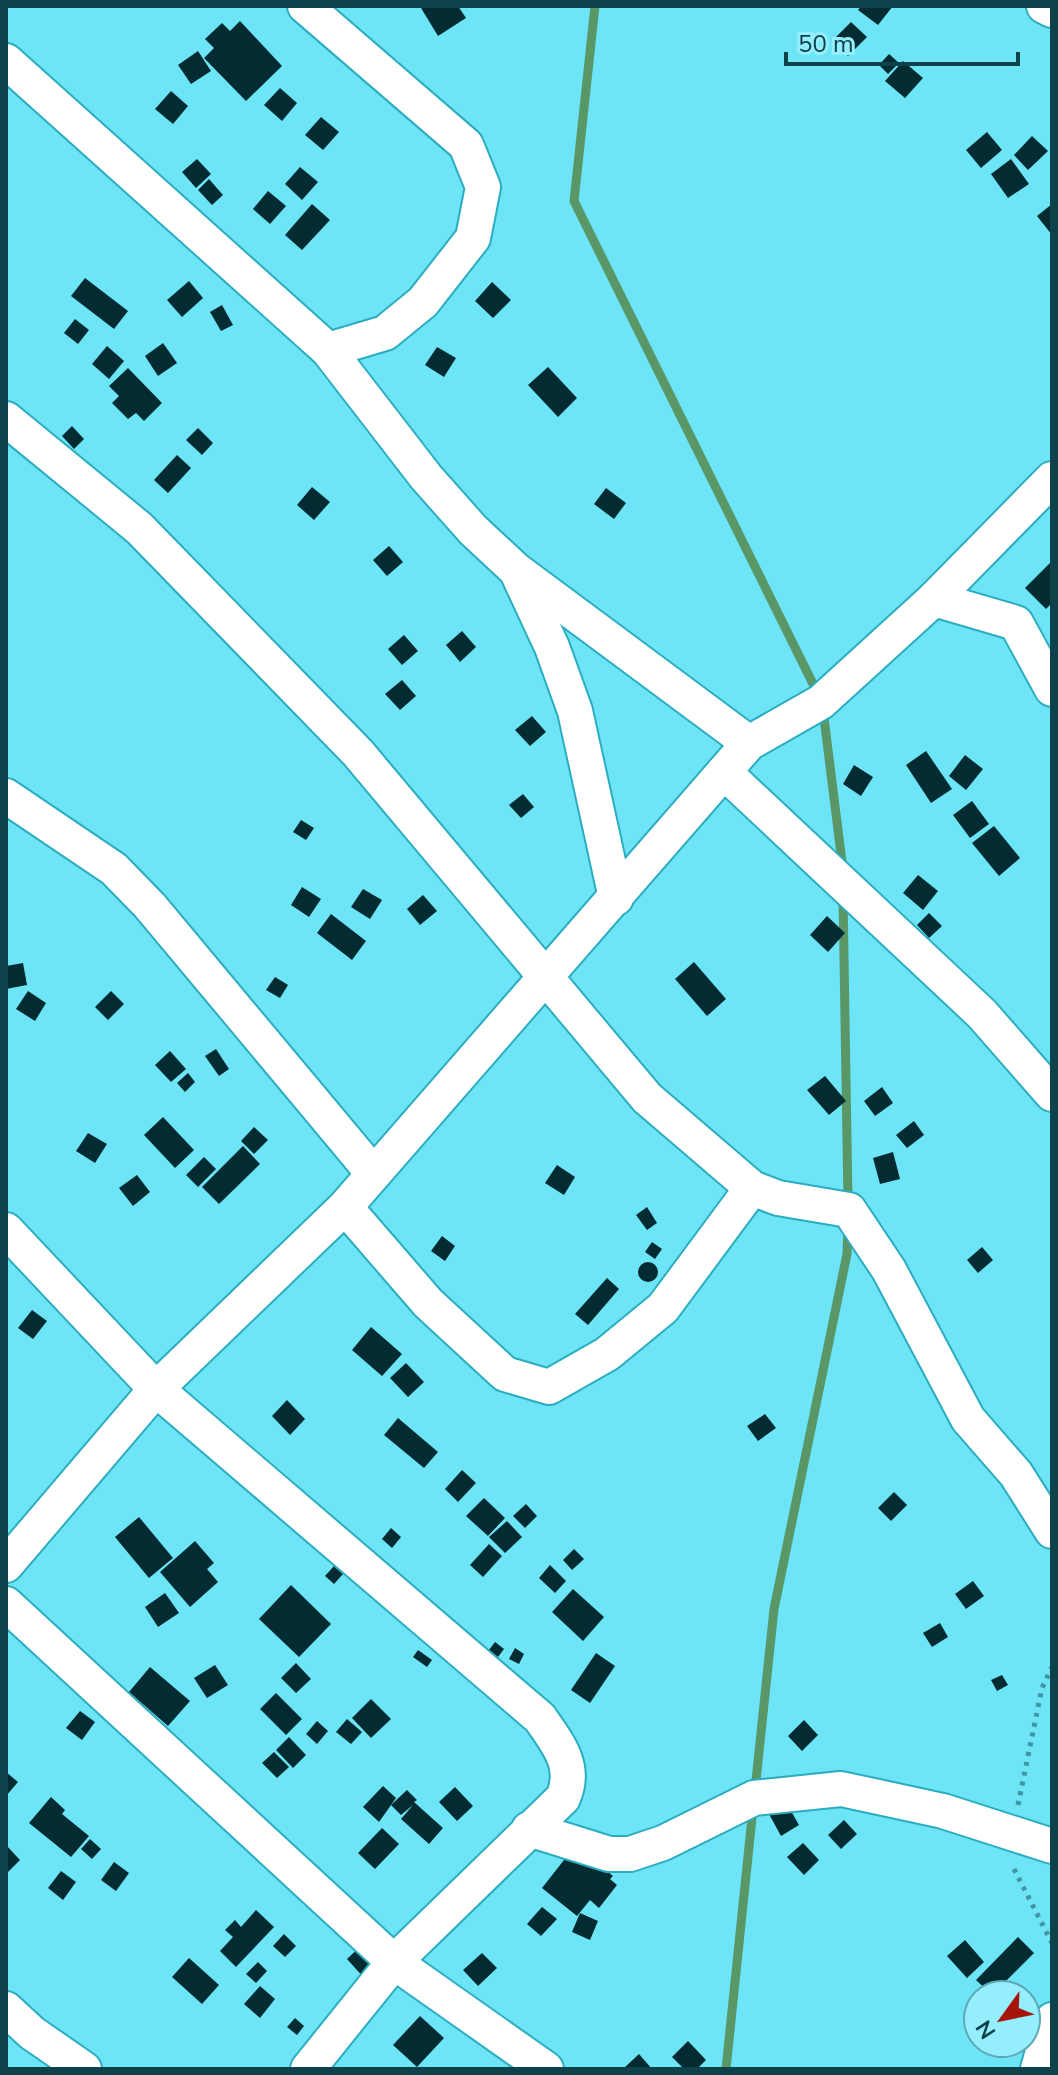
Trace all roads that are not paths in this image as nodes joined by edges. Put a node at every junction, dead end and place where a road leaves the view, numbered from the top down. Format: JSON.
{"nodes":[{"id":1,"x":305,"y":6,"type":"edge"},
{"id":2,"x":1044,"y":6,"type":"edge"},
{"id":3,"x":1052,"y":10,"type":"edge"},
{"id":4,"x":6,"y":61,"type":"edge"},
{"id":5,"x":328,"y":350,"type":"junction"},
{"id":6,"x":6,"y":419,"type":"edge"},
{"id":7,"x":1052,"y":479,"type":"edge"},
{"id":8,"x":516,"y":570,"type":"junction"},
{"id":9,"x":934,"y":599,"type":"junction"},
{"id":10,"x":1052,"y":689,"type":"edge"},
{"id":11,"x":749,"y":743,"type":"junction"},
{"id":12,"x":724,"y":772,"type":"junction"},
{"id":13,"x":6,"y":796,"type":"edge"},
{"id":14,"x":616,"y":898,"type":"junction"},
{"id":15,"x":545,"y":976,"type":"junction"},
{"id":16,"x":1052,"y":1094,"type":"edge"},
{"id":17,"x":373,"y":1173,"type":"junction"},
{"id":18,"x":752,"y":1188,"type":"junction"},
{"id":19,"x":345,"y":1207,"type":"junction"},
{"id":20,"x":6,"y":1230,"type":"edge"},
{"id":21,"x":156,"y":1389,"type":"junction"},
{"id":22,"x":1052,"y":1531,"type":"edge"},
{"id":23,"x":6,"y":1565,"type":"edge"},
{"id":24,"x":6,"y":1604,"type":"edge"},
{"id":25,"x":529,"y":1829,"type":"junction"},
{"id":26,"x":1052,"y":1846,"type":"edge"},
{"id":27,"x":394,"y":1962,"type":"junction"},
{"id":28,"x":6,"y":2009,"type":"edge"},
{"id":29,"x":1052,"y":2020,"type":"edge"},
{"id":30,"x":84,"y":2069,"type":"edge"},
{"id":31,"x":308,"y":2069,"type":"edge"},
{"id":32,"x":546,"y":2069,"type":"edge"},
{"id":33,"x":1038,"y":2069,"type":"edge"}],
"edges":[{"from":1,"to":5,"type":"street"},
{"from":2,"to":3,"type":"street"},
{"from":4,"to":5,"type":"street"},
{"from":5,"to":8,"type":"street"},
{"from":6,"to":15,"type":"street"},
{"from":7,"to":9,"type":"street"},
{"from":8,"to":11,"type":"street"},
{"from":8,"to":14,"type":"street"},
{"from":9,"to":10,"type":"street"},
{"from":9,"to":11,"type":"street"},
{"from":11,"to":12,"type":"street"},
{"from":12,"to":14,"type":"street"},
{"from":12,"to":16,"type":"street"},
{"from":13,"to":17,"type":"street"},
{"from":14,"to":15,"type":"street"},
{"from":15,"to":17,"type":"street"},
{"from":15,"to":18,"type":"street"},
{"from":17,"to":19,"type":"street"},
{"from":18,"to":19,"type":"street"},
{"from":18,"to":22,"type":"street"},
{"from":19,"to":21,"type":"street"},
{"from":20,"to":21,"type":"street"},
{"from":21,"to":23,"type":"street"},
{"from":21,"to":25,"type":"street"},
{"from":24,"to":27,"type":"street"},
{"from":25,"to":26,"type":"street"},
{"from":25,"to":27,"type":"street"},
{"from":27,"to":31,"type":"street"},
{"from":27,"to":32,"type":"street"},
{"from":28,"to":30,"type":"street"},
{"from":29,"to":33,"type":"street"}]}
